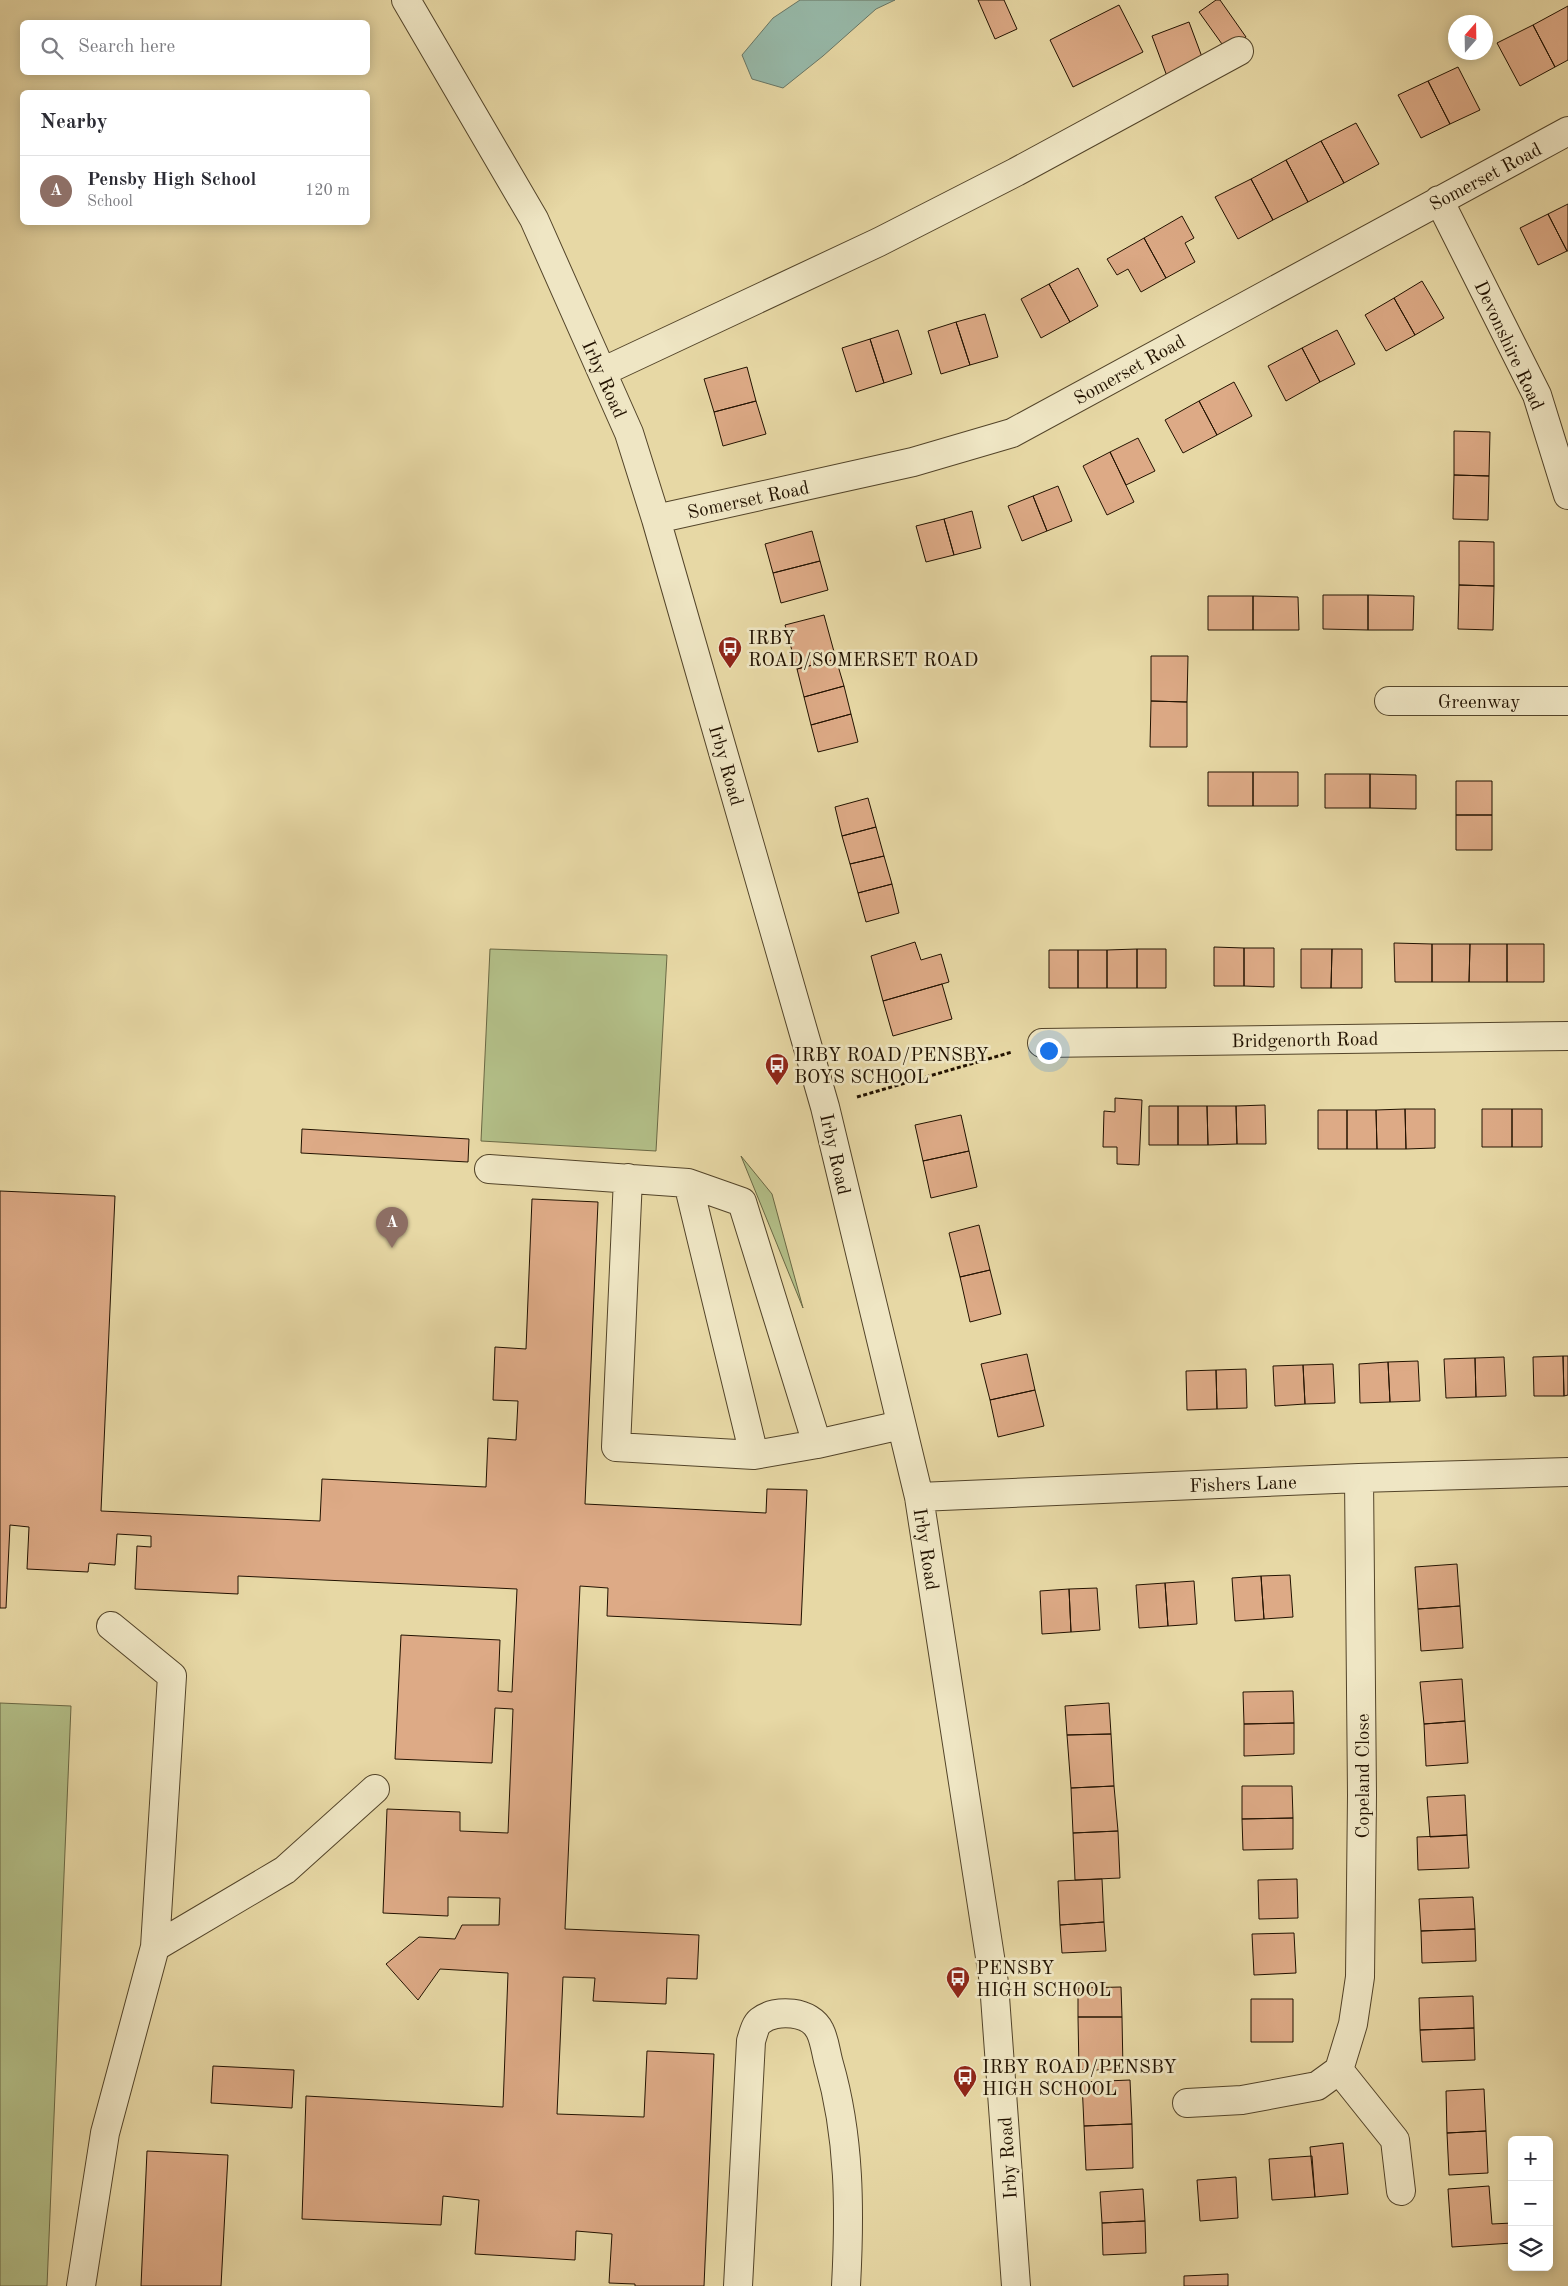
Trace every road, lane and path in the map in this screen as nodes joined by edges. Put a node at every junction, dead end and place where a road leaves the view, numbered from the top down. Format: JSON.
{"nodes":[{"id":1,"x":406,"y":0,"type":"edge"},
{"id":2,"x":1239,"y":51,"type":"dead end"},
{"id":3,"x":1568,"y":131,"type":"edge"},
{"id":4,"x":1439,"y":200,"type":"junction"},
{"id":5,"x":602,"y":372,"type":"junction"},
{"id":6,"x":1568,"y":496,"type":"edge"},
{"id":7,"x":656,"y":519,"type":"junction"},
{"id":8,"x":1389,"y":701,"type":"dead end"},
{"id":9,"x":1568,"y":701,"type":"edge"},
{"id":10,"x":1568,"y":1036,"type":"edge"},
{"id":11,"x":1042,"y":1043,"type":"joint"},
{"id":12,"x":825,"y":1106,"type":"junction"},
{"id":13,"x":489,"y":1169,"type":"dead end"},
{"id":14,"x":628,"y":1178,"type":"junction"},
{"id":15,"x":688,"y":1184,"type":"junction"},
{"id":16,"x":901,"y":1425,"type":"junction"},
{"id":17,"x":817,"y":1444,"type":"junction"},
{"id":18,"x":754,"y":1455,"type":"junction"},
{"id":19,"x":1568,"y":1472,"type":"edge"},
{"id":20,"x":1358,"y":1478,"type":"junction"},
{"id":21,"x":919,"y":1497,"type":"junction"},
{"id":22,"x":111,"y":1626,"type":"dead end"},
{"id":23,"x":375,"y":1789,"type":"dead end"},
{"id":24,"x":155,"y":1947,"type":"junction"},
{"id":25,"x":1339,"y":2070,"type":"junction"},
{"id":26,"x":1187,"y":2103,"type":"dead end"},
{"id":27,"x":1401,"y":2191,"type":"dead end"},
{"id":28,"x":81,"y":2286,"type":"edge"},
{"id":29,"x":738,"y":2286,"type":"edge"},
{"id":30,"x":846,"y":2286,"type":"edge"},
{"id":31,"x":1016,"y":2286,"type":"edge"}],
"edges":[{"from":1,"to":5,"type":"street","name":"Irby Road"},
{"from":2,"to":5,"type":"street"},
{"from":3,"to":4,"type":"street","name":"Somerset Road"},
{"from":4,"to":6,"type":"street","name":"Devonshire Road"},
{"from":4,"to":7,"type":"street","name":"Somerset Road"},
{"from":5,"to":7,"type":"street","name":"Irby Road"},
{"from":7,"to":12,"type":"street","name":"Irby Road"},
{"from":8,"to":9,"type":"street","name":"Greenway"},
{"from":10,"to":11,"type":"street","name":"Bridgenorth Road"},
{"from":11,"to":12,"type":"path"},
{"from":12,"to":16,"type":"street","name":"Irby Road"},
{"from":13,"to":14,"type":"street"},
{"from":14,"to":15,"type":"street"},
{"from":14,"to":18,"type":"street"},
{"from":15,"to":17,"type":"street"},
{"from":15,"to":18,"type":"street"},
{"from":16,"to":17,"type":"street"},
{"from":16,"to":21,"type":"street","name":"Irby Road"},
{"from":17,"to":18,"type":"street"},
{"from":19,"to":20,"type":"street","name":"Fishers Lane"},
{"from":20,"to":21,"type":"street","name":"Fishers Lane"},
{"from":20,"to":25,"type":"street","name":"Copeland Close"},
{"from":21,"to":31,"type":"street","name":"Irby Road"},
{"from":22,"to":24,"type":"street"},
{"from":23,"to":24,"type":"street"},
{"from":24,"to":28,"type":"street"},
{"from":25,"to":26,"type":"street"},
{"from":25,"to":27,"type":"street"},
{"from":29,"to":30,"type":"street"}]}
